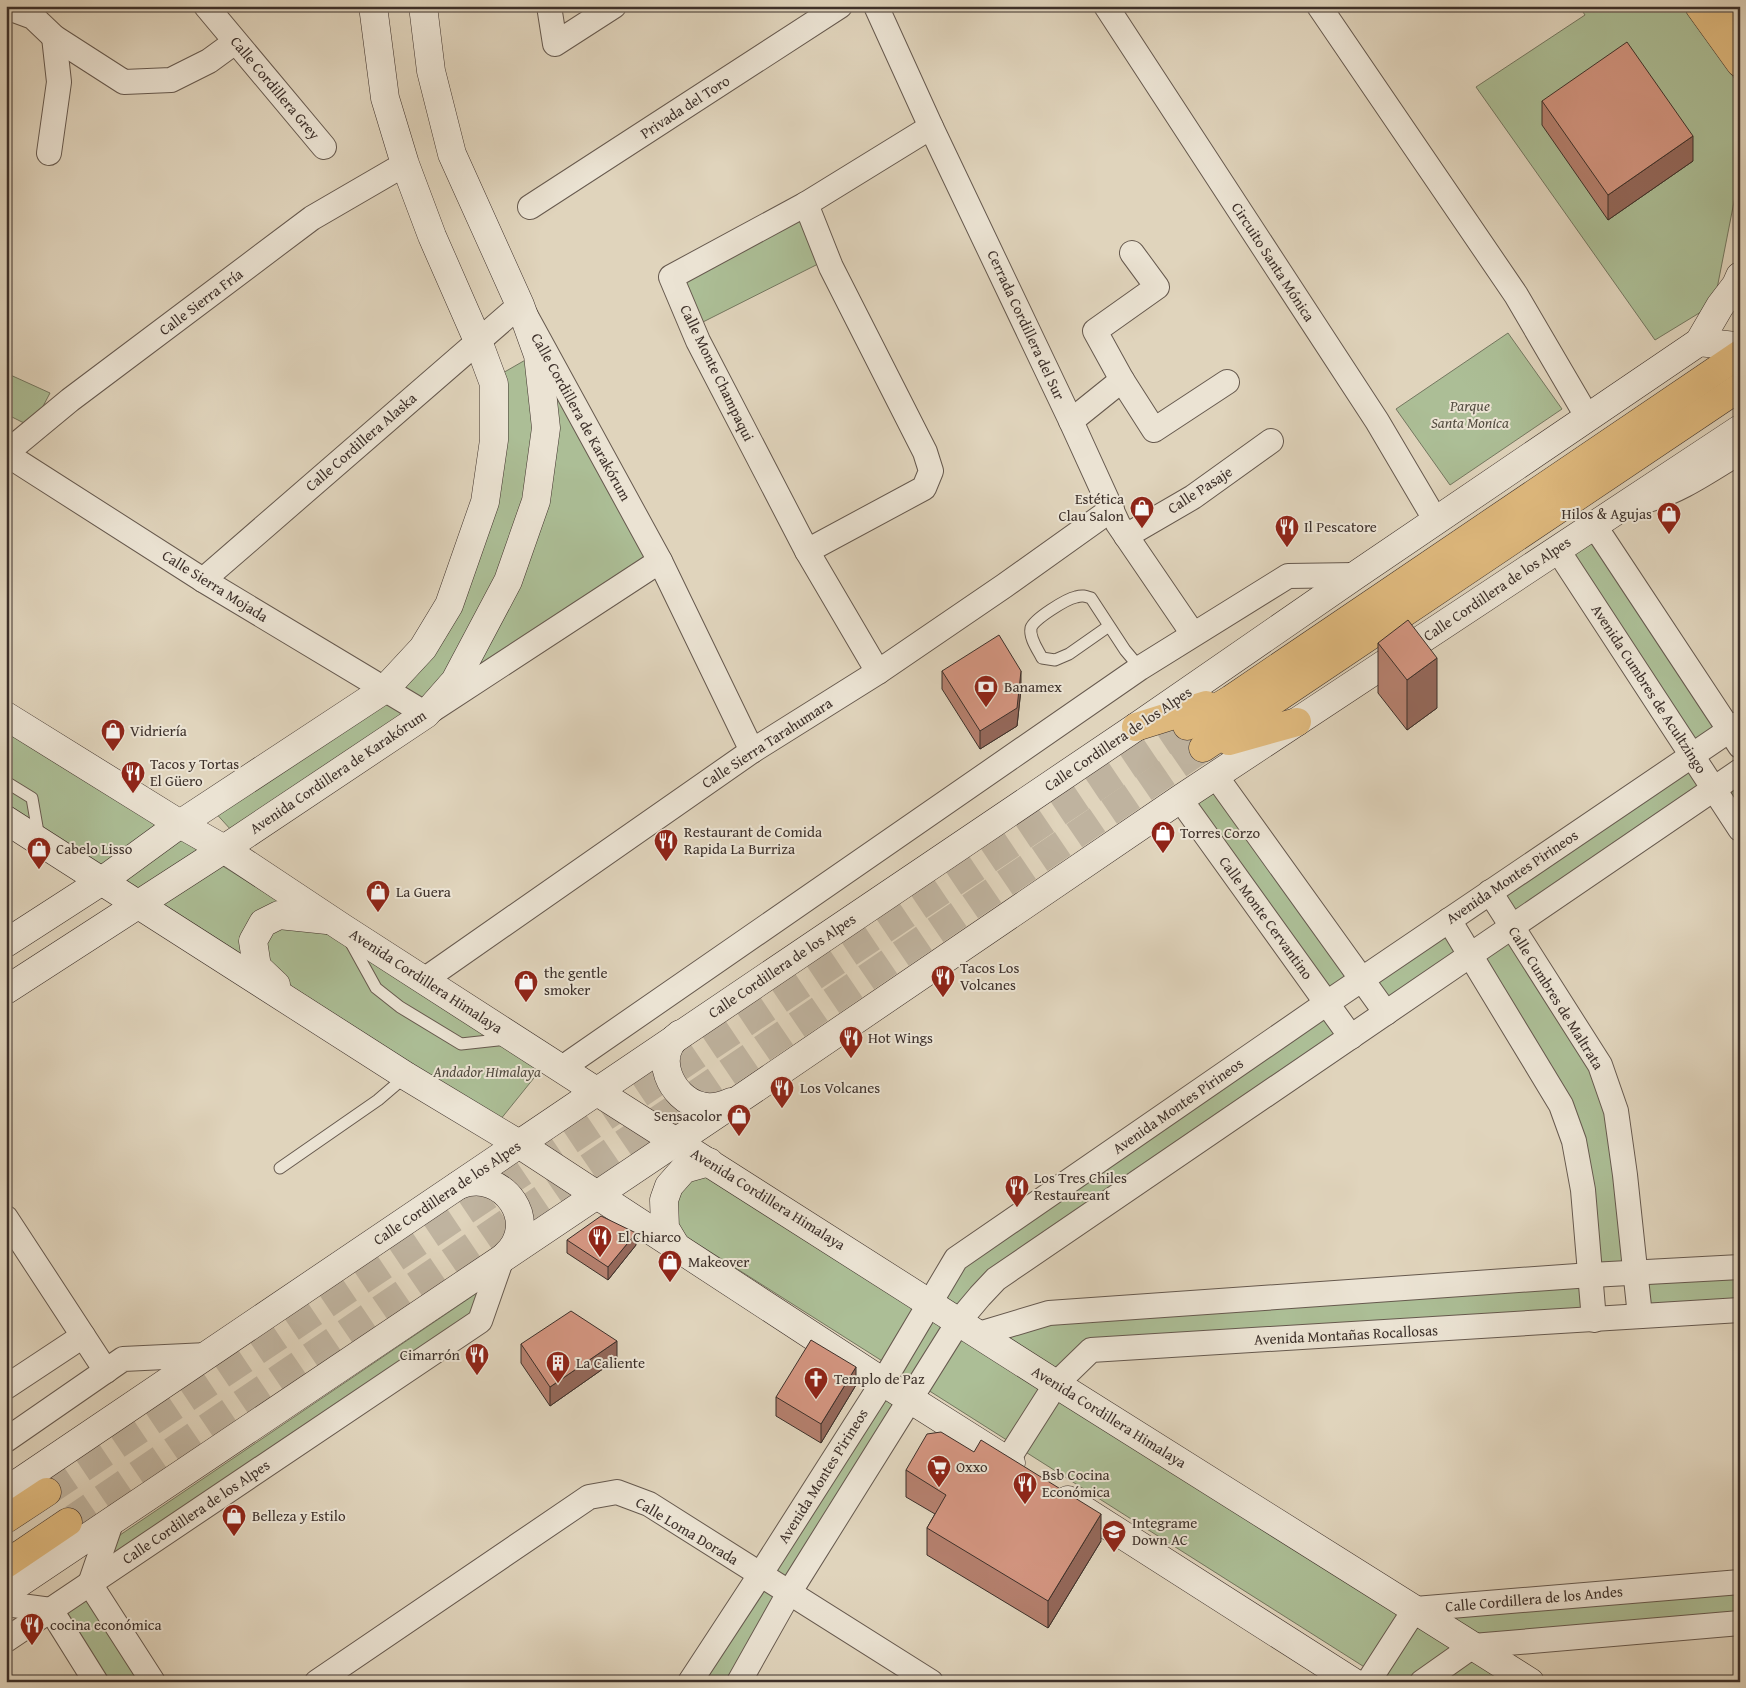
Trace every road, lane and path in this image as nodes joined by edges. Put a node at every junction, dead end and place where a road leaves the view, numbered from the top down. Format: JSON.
{"nodes":[{"id":1,"x":206,"y":6,"type":"edge"},
{"id":2,"x":373,"y":6,"type":"edge"},
{"id":3,"x":423,"y":6,"type":"edge"},
{"id":4,"x":549,"y":6,"type":"edge"},
{"id":5,"x":614,"y":6,"type":"edge"},
{"id":6,"x":840,"y":6,"type":"edge"},
{"id":7,"x":876,"y":6,"type":"edge"},
{"id":8,"x":1106,"y":6,"type":"edge"},
{"id":9,"x":1319,"y":6,"type":"edge"},
{"id":10,"x":1699,"y":6,"type":"edge"},
{"id":11,"x":1731,"y":6,"type":"edge"},
{"id":12,"x":6,"y":7,"type":"edge"},
{"id":13,"x":1740,"y":18,"type":"edge"},
{"id":14,"x":54,"y":37,"type":"junction"},
{"id":15,"x":236,"y":42,"type":"junction"},
{"id":16,"x":1740,"y":63,"type":"edge"},
{"id":17,"x":931,"y":127,"type":"junction"},
{"id":18,"x":324,"y":147,"type":"dead end"},
{"id":19,"x":49,"y":153,"type":"dead end"},
{"id":20,"x":405,"y":164,"type":"junction"},
{"id":21,"x":806,"y":204,"type":"junction"},
{"id":22,"x":530,"y":207,"type":"dead end"},
{"id":23,"x":1132,"y":253,"type":"dead end"},
{"id":24,"x":1740,"y":276,"type":"edge"},
{"id":25,"x":520,"y":305,"type":"junction"},
{"id":26,"x":478,"y":341,"type":"junction"},
{"id":27,"x":1699,"y":342,"type":"junction"},
{"id":28,"x":1740,"y":349,"type":"edge"},
{"id":29,"x":1740,"y":354,"type":"edge"},
{"id":30,"x":1122,"y":380,"type":"junction"},
{"id":31,"x":1227,"y":382,"type":"dead end"},
{"id":32,"x":1740,"y":387,"type":"edge"},
{"id":33,"x":1588,"y":418,"type":"junction"},
{"id":34,"x":1071,"y":421,"type":"junction"},
{"id":35,"x":1740,"y":429,"type":"edge"},
{"id":36,"x":1271,"y":442,"type":"dead end"},
{"id":37,"x":1740,"y":452,"type":"edge"},
{"id":38,"x":6,"y":454,"type":"edge"},
{"id":39,"x":1621,"y":507,"type":"junction"},
{"id":40,"x":1112,"y":509,"type":"junction"},
{"id":41,"x":1436,"y":521,"type":"junction"},
{"id":42,"x":1594,"y":525,"type":"junction"},
{"id":43,"x":1126,"y":536,"type":"junction"},
{"id":44,"x":1557,"y":549,"type":"junction"},
{"id":45,"x":808,"y":552,"type":"junction"},
{"id":46,"x":660,"y":561,"type":"junction"},
{"id":47,"x":1356,"y":575,"type":"junction"},
{"id":48,"x":203,"y":580,"type":"junction"},
{"id":49,"x":1108,"y":626,"type":"junction"},
{"id":50,"x":1193,"y":634,"type":"junction"},
{"id":51,"x":1140,"y":668,"type":"junction"},
{"id":52,"x":878,"y":672,"type":"junction"},
{"id":53,"x":385,"y":689,"type":"junction"},
{"id":54,"x":1231,"y":699,"type":"junction"},
{"id":55,"x":426,"y":714,"type":"junction"},
{"id":56,"x":6,"y":716,"type":"edge"},
{"id":57,"x":1297,"y":722,"type":"junction"},
{"id":58,"x":1187,"y":726,"type":"tunnel mouth"},
{"id":59,"x":1136,"y":727,"type":"junction"},
{"id":60,"x":1736,"y":733,"type":"edge"},
{"id":61,"x":752,"y":751,"type":"junction"},
{"id":62,"x":1692,"y":755,"type":"junction"},
{"id":63,"x":1740,"y":771,"type":"edge"},
{"id":64,"x":1215,"y":775,"type":"junction"},
{"id":65,"x":6,"y":782,"type":"edge"},
{"id":66,"x":1714,"y":788,"type":"junction"},
{"id":67,"x":1180,"y":799,"type":"junction"},
{"id":68,"x":6,"y":820,"type":"edge"},
{"id":69,"x":180,"y":824,"type":"junction"},
{"id":70,"x":1740,"y":828,"type":"edge"},
{"id":71,"x":39,"y":840,"type":"junction"},
{"id":72,"x":224,"y":849,"type":"junction"},
{"id":73,"x":102,"y":881,"type":"junction"},
{"id":74,"x":1490,"y":892,"type":"junction"},
{"id":75,"x":139,"y":905,"type":"junction"},
{"id":76,"x":1449,"y":920,"type":"junction"},
{"id":77,"x":337,"y":924,"type":"junction"},
{"id":78,"x":1512,"y":927,"type":"junction"},
{"id":79,"x":6,"y":943,"type":"edge"},
{"id":80,"x":1470,"y":955,"type":"junction"},
{"id":81,"x":1361,"y":979,"type":"junction"},
{"id":82,"x":424,"y":980,"type":"junction"},
{"id":83,"x":6,"y":990,"type":"edge"},
{"id":84,"x":1327,"y":1003,"type":"junction"},
{"id":85,"x":303,"y":1010,"type":"junction"},
{"id":86,"x":1386,"y":1013,"type":"junction"},
{"id":87,"x":684,"y":1032,"type":"junction"},
{"id":88,"x":1351,"y":1037,"type":"junction"},
{"id":89,"x":516,"y":1039,"type":"junction"},
{"id":90,"x":585,"y":1052,"type":"junction"},
{"id":91,"x":562,"y":1068,"type":"junction"},
{"id":92,"x":406,"y":1076,"type":"junction"},
{"id":93,"x":596,"y":1091,"type":"junction"},
{"id":94,"x":741,"y":1098,"type":"junction"},
{"id":95,"x":676,"y":1141,"type":"junction"},
{"id":96,"x":519,"y":1144,"type":"junction"},
{"id":97,"x":709,"y":1162,"type":"junction"},
{"id":98,"x":280,"y":1168,"type":"dead end"},
{"id":99,"x":459,"y":1185,"type":"junction"},
{"id":100,"x":596,"y":1195,"type":"junction"},
{"id":101,"x":6,"y":1218,"type":"edge"},
{"id":102,"x":677,"y":1248,"type":"junction"},
{"id":103,"x":502,"y":1258,"type":"junction"},
{"id":104,"x":1740,"y":1267,"type":"edge"},
{"id":105,"x":1635,"y":1272,"type":"junction"},
{"id":106,"x":1591,"y":1275,"type":"junction"},
{"id":107,"x":930,"y":1303,"type":"junction"},
{"id":108,"x":1740,"y":1310,"type":"edge"},
{"id":109,"x":1640,"y":1316,"type":"junction"},
{"id":110,"x":1594,"y":1320,"type":"junction"},
{"id":111,"x":969,"y":1328,"type":"junction"},
{"id":112,"x":83,"y":1336,"type":"junction"},
{"id":113,"x":207,"y":1355,"type":"junction"},
{"id":114,"x":106,"y":1371,"type":"junction"},
{"id":115,"x":883,"y":1382,"type":"junction"},
{"id":116,"x":1056,"y":1384,"type":"junction"},
{"id":117,"x":6,"y":1387,"type":"edge"},
{"id":118,"x":911,"y":1398,"type":"junction"},
{"id":119,"x":6,"y":1440,"type":"edge"},
{"id":120,"x":1007,"y":1461,"type":"junction"},
{"id":121,"x":6,"y":1491,"type":"edge"},
{"id":122,"x":47,"y":1492,"type":"tunnel mouth"},
{"id":123,"x":6,"y":1519,"type":"edge"},
{"id":124,"x":112,"y":1520,"type":"junction"},
{"id":125,"x":68,"y":1522,"type":"tunnel mouth"},
{"id":126,"x":6,"y":1564,"type":"edge"},
{"id":127,"x":760,"y":1575,"type":"junction"},
{"id":128,"x":1740,"y":1582,"type":"edge"},
{"id":129,"x":90,"y":1584,"type":"junction"},
{"id":130,"x":6,"y":1592,"type":"edge"},
{"id":131,"x":789,"y":1593,"type":"junction"},
{"id":132,"x":6,"y":1604,"type":"edge"},
{"id":133,"x":1414,"y":1609,"type":"junction"},
{"id":134,"x":51,"y":1610,"type":"junction"},
{"id":135,"x":1740,"y":1623,"type":"edge"},
{"id":136,"x":6,"y":1640,"type":"edge"},
{"id":137,"x":1473,"y":1646,"type":"junction"},
{"id":138,"x":96,"y":1682,"type":"edge"},
{"id":139,"x":153,"y":1682,"type":"edge"},
{"id":140,"x":317,"y":1682,"type":"edge"},
{"id":141,"x":690,"y":1682,"type":"edge"},
{"id":142,"x":739,"y":1682,"type":"edge"},
{"id":143,"x":931,"y":1682,"type":"edge"},
{"id":144,"x":1353,"y":1682,"type":"edge"},
{"id":145,"x":1368,"y":1682,"type":"edge"},
{"id":146,"x":1422,"y":1682,"type":"edge"},
{"id":147,"x":1530,"y":1682,"type":"edge"}],
"edges":[{"from":1,"to":15,"type":"street","name":"Calle Cordillera Grey"},
{"from":2,"to":20,"type":"main road"},
{"from":3,"to":25,"type":"main road","name":"Calle Cordillera de Karakórum"},
{"from":4,"to":5,"type":"street"},
{"from":6,"to":22,"type":"street","name":"Privada del Toro"},
{"from":7,"to":17,"type":"street","name":"Cerrada Cordillera del Sur"},
{"from":8,"to":41,"type":"street","name":"Circuito Santa Mónica"},
{"from":9,"to":33,"type":"street"},
{"from":10,"to":16,"type":"highway"},
{"from":11,"to":13,"type":"highway"},
{"from":12,"to":14,"type":"street"},
{"from":14,"to":15,"type":"street"},
{"from":14,"to":19,"type":"street"},
{"from":15,"to":18,"type":"street","name":"Calle Cordillera Grey"},
{"from":17,"to":21,"type":"street","name":"Calle Monte Champaqui"},
{"from":17,"to":34,"type":"street","name":"Cerrada Cordillera del Sur"},
{"from":20,"to":26,"type":"main road"},
{"from":20,"to":38,"type":"street","name":"Calle Sierra Fría"},
{"from":21,"to":45,"type":"street"},
{"from":21,"to":45,"type":"street","name":"Calle Monte Champaqui"},
{"from":23,"to":30,"type":"street"},
{"from":24,"to":27,"type":"main road","name":"Calle Cordillera de los Alpes"},
{"from":25,"to":26,"type":"street","name":"Calle Cordillera Alaska"},
{"from":25,"to":46,"type":"street","name":"Calle Cordillera de Karakórum"},
{"from":25,"to":55,"type":"main road","name":"Avenida Cordillera de Karakórum"},
{"from":26,"to":48,"type":"street","name":"Calle Cordillera Alaska"},
{"from":26,"to":53,"type":"main road"},
{"from":27,"to":28,"type":"main road"},
{"from":27,"to":33,"type":"main road","name":"Calle Cordillera de los Alpes"},
{"from":29,"to":54,"type":"highway","name":"Calle Cordillera de los Alpes"},
{"from":30,"to":31,"type":"street"},
{"from":30,"to":34,"type":"street"},
{"from":32,"to":57,"type":"highway","name":"Calle Cordillera de los Alpes"},
{"from":33,"to":41,"type":"main road","name":"Calle Cordillera de los Alpes"},
{"from":34,"to":40,"type":"street","name":"Cerrada Cordillera del Sur"},
{"from":35,"to":39,"type":"main road","name":"Calle Cordillera de los Alpes"},
{"from":36,"to":43,"type":"street","name":"Calle Pasaje"},
{"from":37,"to":39,"type":"street","name":"Calle Cordillera de los Alpes"},
{"from":38,"to":48,"type":"street","name":"Calle Sierra Mojada"},
{"from":39,"to":42,"type":"main road","name":"Calle Cordillera de los Alpes"},
{"from":40,"to":43,"type":"street","name":"Cerrada Cordillera del Sur"},
{"from":40,"to":52,"type":"street","name":"Calle Sierra Tarahumara"},
{"from":41,"to":47,"type":"main road","name":"Calle Cordillera de los Alpes"},
{"from":42,"to":44,"type":"main road","name":"Calle Cordillera de los Alpes"},
{"from":42,"to":60,"type":"street"},
{"from":43,"to":50,"type":"street","name":"Cerrada Cordillera del Sur"},
{"from":44,"to":57,"type":"main road","name":"Calle Cordillera de los Alpes"},
{"from":44,"to":62,"type":"street","name":"Avenida Cumbres de Acultzingo"},
{"from":45,"to":52,"type":"street","name":"Calle Monte Champaqui"},
{"from":46,"to":55,"type":"street"},
{"from":46,"to":61,"type":"street","name":"Calle Cordillera de Karakórum"},
{"from":47,"to":50,"type":"street"},
{"from":47,"to":59,"type":"main road","name":"Calle Cordillera de los Alpes"},
{"from":48,"to":53,"type":"street","name":"Calle Sierra Mojada"},
{"from":49,"to":49,"type":"lane"},
{"from":49,"to":51,"type":"lane"},
{"from":50,"to":51,"type":"street"},
{"from":51,"to":90,"type":"street"},
{"from":52,"to":61,"type":"street","name":"Calle Sierra Tarahumara"},
{"from":53,"to":55,"type":"street","name":"Calle Sierra Mojada"},
{"from":53,"to":69,"type":"main road"},
{"from":54,"to":58,"type":"highway","name":"Calle Cordillera de los Alpes"},
{"from":54,"to":59,"type":"highway"},
{"from":55,"to":72,"type":"main road","name":"Avenida Cordillera de Karakórum"},
{"from":56,"to":69,"type":"main road","name":"Avenida Cordillera Himalaya"},
{"from":57,"to":64,"type":"main road","name":"Calle Cordillera de los Alpes"},
{"from":59,"to":87,"type":"main road","name":"Calle Cordillera de los Alpes"},
{"from":60,"to":62,"type":"street","name":"Avenida Montes Pirineos"},
{"from":61,"to":82,"type":"street","name":"Calle Sierra Tarahumara"},
{"from":62,"to":66,"type":"street","name":"Avenida Cumbres de Acultzingo"},
{"from":62,"to":74,"type":"street","name":"Avenida Montes Pirineos"},
{"from":63,"to":66,"type":"street"},
{"from":64,"to":67,"type":"main road","name":"Calle Cordillera de los Alpes"},
{"from":64,"to":81,"type":"street"},
{"from":65,"to":71,"type":"lane"},
{"from":66,"to":70,"type":"street","name":"Avenida Cumbres de Acultzingo"},
{"from":66,"to":78,"type":"street"},
{"from":67,"to":84,"type":"street","name":"Calle Monte Cervantino"},
{"from":67,"to":94,"type":"main road","name":"Calle Cordillera de los Alpes"},
{"from":68,"to":71,"type":"main road"},
{"from":69,"to":72,"type":"main road","name":"Avenida Cordillera Himalaya"},
{"from":69,"to":73,"type":"main road"},
{"from":71,"to":73,"type":"main road"},
{"from":72,"to":75,"type":"main road","name":"Avenida Cordillera de Karakórum"},
{"from":72,"to":77,"type":"main road","name":"Avenida Cordillera Himalaya"},
{"from":73,"to":75,"type":"main road"},
{"from":73,"to":79,"type":"main road"},
{"from":74,"to":76,"type":"street","name":"Avenida Montes Pirineos"},
{"from":74,"to":78,"type":"street","name":"Calle Cumbres de Maltrata"},
{"from":75,"to":83,"type":"main road","name":"Avenida Cordillera de Karakórum"},
{"from":75,"to":85,"type":"main road"},
{"from":76,"to":80,"type":"street"},
{"from":76,"to":81,"type":"street","name":"Avenida Montes Pirineos"},
{"from":77,"to":82,"type":"main road","name":"Avenida Cordillera Himalaya"},
{"from":77,"to":85,"type":"main road"},
{"from":77,"to":89,"type":"lane"},
{"from":78,"to":80,"type":"street"},
{"from":78,"to":105,"type":"street","name":"Calle Cumbres de Maltrata"},
{"from":80,"to":86,"type":"street"},
{"from":80,"to":106,"type":"street"},
{"from":81,"to":84,"type":"street","name":"Avenida Montes Pirineos"},
{"from":81,"to":86,"type":"street"},
{"from":82,"to":89,"type":"main road","name":"Avenida Cordillera Himalaya"},
{"from":84,"to":88,"type":"street","name":"Calle Monte Cervantino"},
{"from":84,"to":107,"type":"street","name":"Avenida Montes Pirineos"},
{"from":85,"to":92,"type":"main road"},
{"from":86,"to":88,"type":"street"},
{"from":87,"to":93,"type":"main road","name":"Calle Cordillera de los Alpes"},
{"from":87,"to":94,"type":"main road"},
{"from":88,"to":111,"type":"street"},
{"from":89,"to":91,"type":"main road","name":"Avenida Cordillera Himalaya"},
{"from":90,"to":91,"type":"street"},
{"from":90,"to":93,"type":"street"},
{"from":91,"to":93,"type":"main road","name":"Avenida Cordillera Himalaya"},
{"from":92,"to":96,"type":"main road"},
{"from":92,"to":98,"type":"lane"},
{"from":93,"to":95,"type":"main road","name":"Avenida Cordillera Himalaya"},
{"from":93,"to":96,"type":"main road","name":"Calle Cordillera de los Alpes"},
{"from":94,"to":95,"type":"main road","name":"Calle Cordillera de los Alpes"},
{"from":95,"to":97,"type":"main road","name":"Avenida Cordillera Himalaya"},
{"from":95,"to":100,"type":"main road","name":"Calle Cordillera de los Alpes"},
{"from":96,"to":99,"type":"main road","name":"Calle Cordillera de los Alpes"},
{"from":96,"to":100,"type":"main road"},
{"from":97,"to":102,"type":"main road"},
{"from":97,"to":107,"type":"main road","name":"Avenida Cordillera Himalaya"},
{"from":99,"to":103,"type":"main road"},
{"from":99,"to":113,"type":"main road","name":"Calle Cordillera de los Alpes"},
{"from":100,"to":102,"type":"main road"},
{"from":100,"to":103,"type":"main road","name":"Calle Cordillera de los Alpes"},
{"from":101,"to":112,"type":"street"},
{"from":102,"to":115,"type":"main road"},
{"from":103,"to":124,"type":"main road","name":"Calle Cordillera de los Alpes"},
{"from":103,"to":129,"type":"street","name":"Calle Cordillera de los Alpes"},
{"from":104,"to":105,"type":"street"},
{"from":105,"to":106,"type":"street"},
{"from":105,"to":109,"type":"street","name":"Calle Cumbres de Maltrata"},
{"from":106,"to":110,"type":"street"},
{"from":106,"to":111,"type":"street"},
{"from":107,"to":111,"type":"main road","name":"Avenida Cordillera Himalaya"},
{"from":107,"to":115,"type":"street","name":"Avenida Montes Pirineos"},
{"from":108,"to":109,"type":"street","name":"Avenida Montañas Rocallosas"},
{"from":109,"to":110,"type":"street","name":"Avenida Montañas Rocallosas"},
{"from":110,"to":116,"type":"street","name":"Avenida Montañas Rocallosas"},
{"from":111,"to":116,"type":"main road","name":"Avenida Cordillera Himalaya"},
{"from":111,"to":118,"type":"street"},
{"from":112,"to":114,"type":"street"},
{"from":112,"to":117,"type":"street"},
{"from":113,"to":114,"type":"street"},
{"from":113,"to":121,"type":"main road","name":"Calle Cordillera de los Alpes"},
{"from":114,"to":119,"type":"street"},
{"from":115,"to":118,"type":"main road"},
{"from":115,"to":127,"type":"street","name":"Avenida Montes Pirineos"},
{"from":116,"to":120,"type":"street","name":"Avenida Montañas Rocallosas"},
{"from":116,"to":133,"type":"main road","name":"Avenida Cordillera Himalaya"},
{"from":118,"to":120,"type":"main road"},
{"from":118,"to":131,"type":"street"},
{"from":120,"to":144,"type":"main road"},
{"from":122,"to":123,"type":"highway"},
{"from":124,"to":129,"type":"street"},
{"from":124,"to":130,"type":"main road","name":"Calle Cordillera de los Alpes"},
{"from":125,"to":126,"type":"highway"},
{"from":127,"to":131,"type":"street","name":"Calle Loma Dorada"},
{"from":127,"to":140,"type":"street","name":"Calle Loma Dorada"},
{"from":127,"to":141,"type":"street","name":"Avenida Montes Pirineos"},
{"from":128,"to":133,"type":"street","name":"Calle Cordillera de los Andes"},
{"from":129,"to":134,"type":"street","name":"Calle Cordillera de los Alpes"},
{"from":129,"to":139,"type":"street"},
{"from":131,"to":142,"type":"street"},
{"from":131,"to":143,"type":"street","name":"Calle Loma Dorada"},
{"from":132,"to":134,"type":"street"},
{"from":133,"to":137,"type":"main road","name":"Avenida Cordillera Himalaya"},
{"from":133,"to":145,"type":"street"},
{"from":134,"to":136,"type":"street","name":"Calle Cordillera de los Alpes"},
{"from":134,"to":138,"type":"street"},
{"from":135,"to":137,"type":"street"},
{"from":137,"to":146,"type":"street"},
{"from":137,"to":147,"type":"main road","name":"Avenida Cordillera Himalaya"}]}
